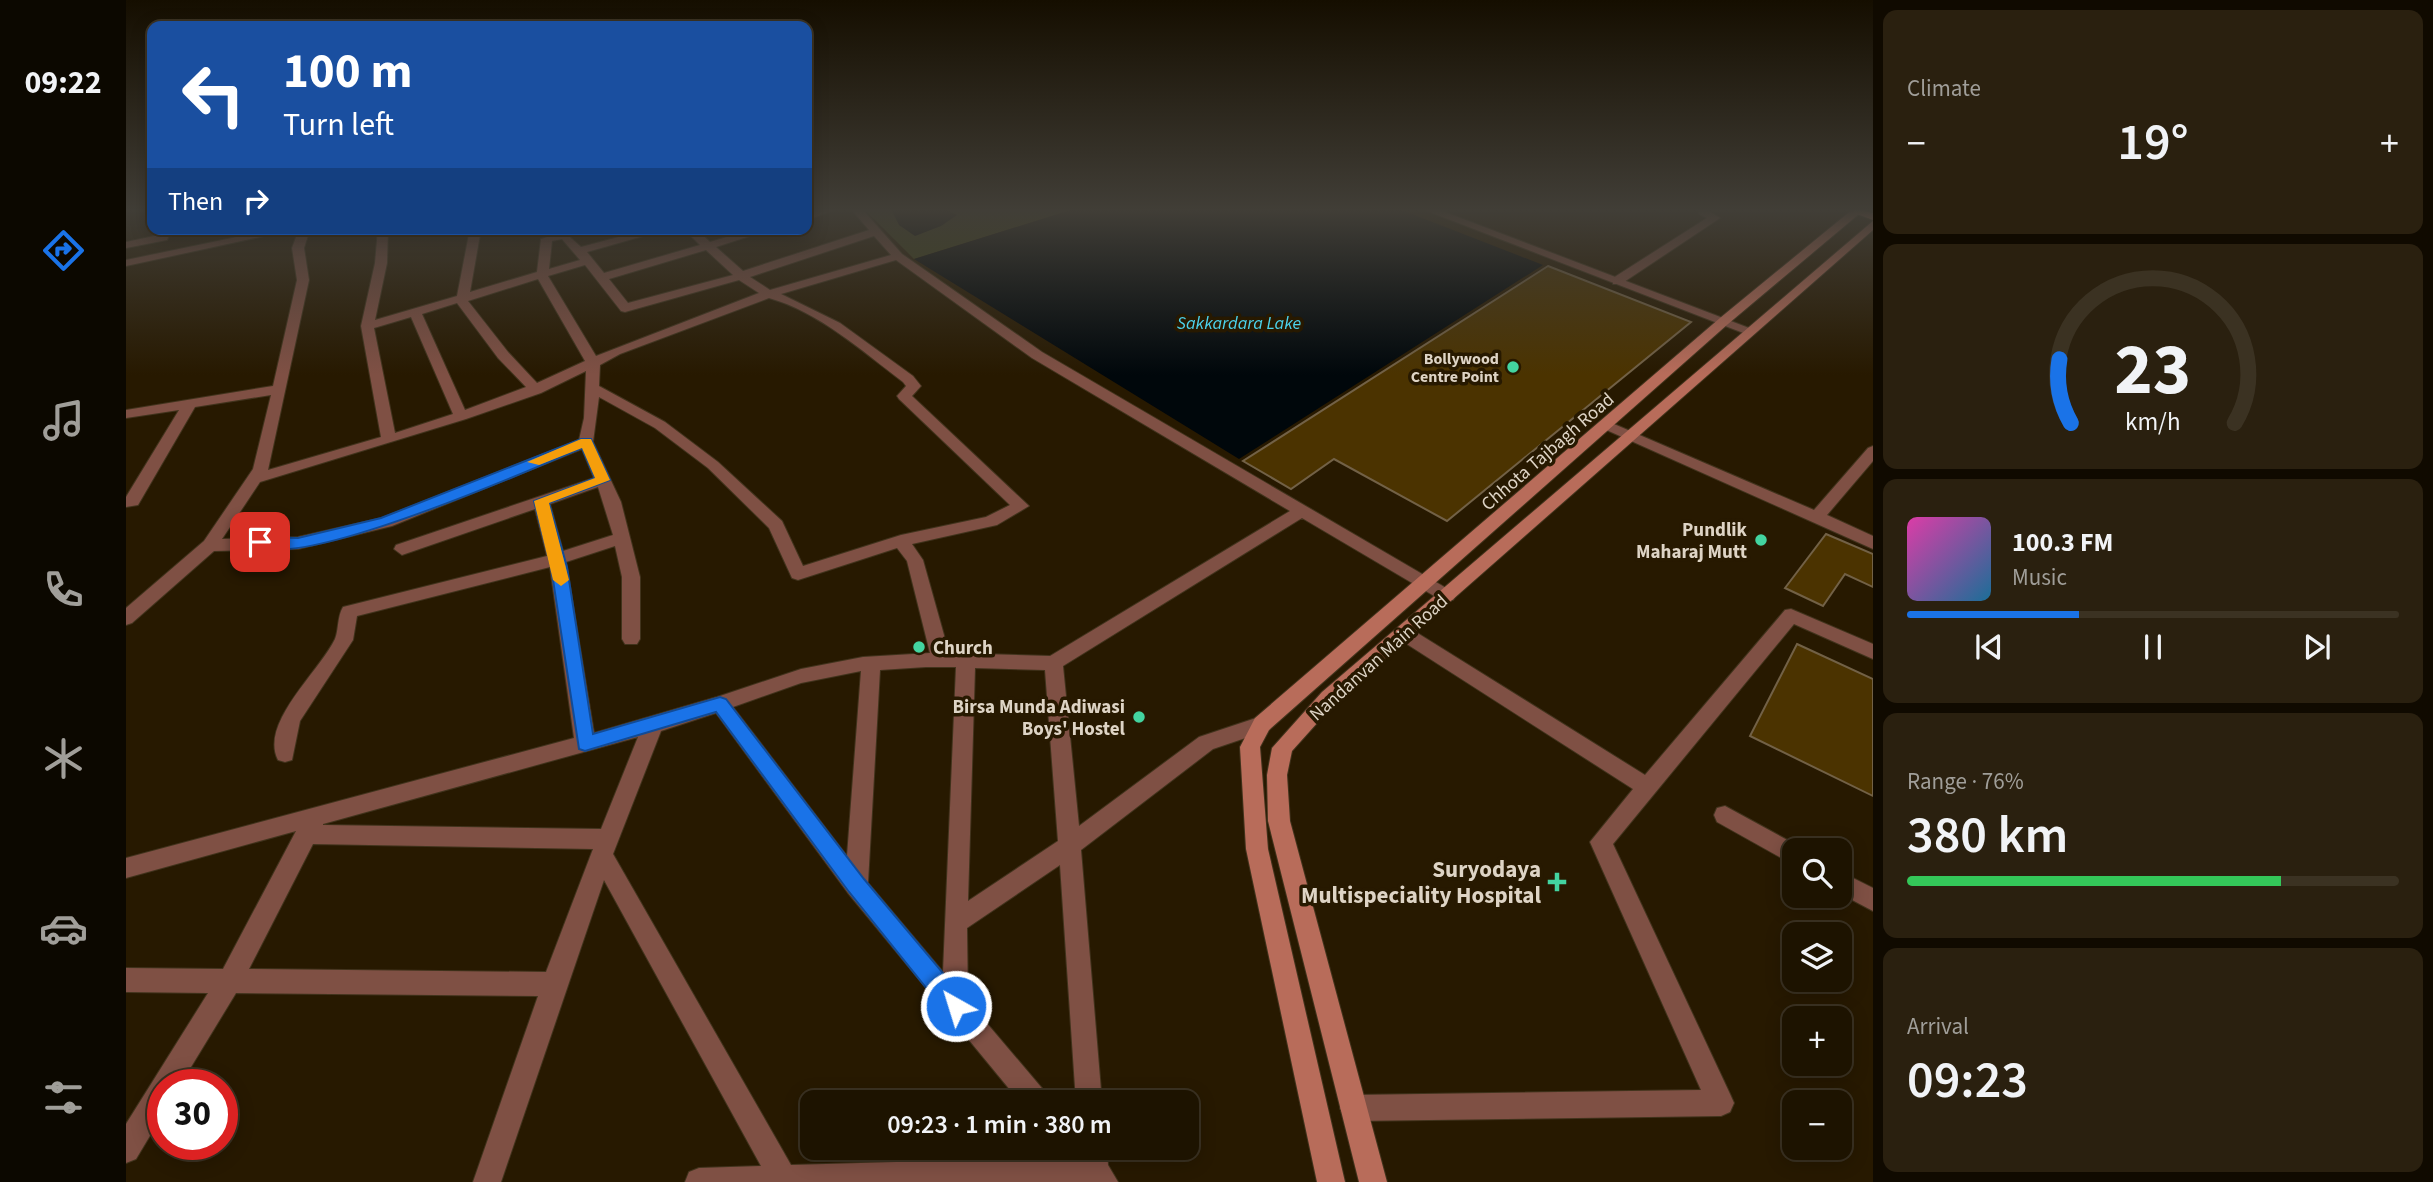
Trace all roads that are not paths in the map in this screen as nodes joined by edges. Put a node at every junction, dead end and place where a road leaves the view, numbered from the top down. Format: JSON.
{"nodes":[{"id":1,"x":301,"y":264,"type":"edge"},
{"id":2,"x":381,"y":264,"type":"edge"},
{"id":3,"x":469,"y":264,"type":"edge"},
{"id":4,"x":544,"y":264,"type":"edge"},
{"id":5,"x":578,"y":264,"type":"edge"},
{"id":6,"x":591,"y":264,"type":"edge"},
{"id":7,"x":648,"y":264,"type":"edge"},
{"id":8,"x":728,"y":264,"type":"edge"},
{"id":9,"x":777,"y":264,"type":"edge"},
{"id":10,"x":870,"y":264,"type":"edge"},
{"id":11,"x":909,"y":264,"type":"edge"},
{"id":12,"x":1572,"y":264,"type":"edge"},
{"id":13,"x":1643,"y":264,"type":"edge"},
{"id":14,"x":1795,"y":264,"type":"edge"},
{"id":15,"x":1827,"y":264,"type":"edge"},
{"id":16,"x":542,"y":276,"type":"junction"},
{"id":17,"x":741,"y":276,"type":"junction"},
{"id":18,"x":602,"y":277,"type":"junction"},
{"id":19,"x":1616,"y":281,"type":"junction"},
{"id":20,"x":768,"y":294,"type":"junction"},
{"id":21,"x":462,"y":300,"type":"junction"},
{"id":22,"x":415,"y":313,"type":"junction"},
{"id":23,"x":1724,"y":321,"type":"junction"},
{"id":24,"x":368,"y":326,"type":"junction"},
{"id":25,"x":1751,"y":331,"type":"junction"},
{"id":26,"x":593,"y":363,"type":"junction"},
{"id":27,"x":592,"y":388,"type":"junction"},
{"id":28,"x":279,"y":389,"type":"junction"},
{"id":29,"x":536,"y":390,"type":"junction"},
{"id":30,"x":190,"y":403,"type":"junction"},
{"id":31,"x":126,"y":414,"type":"edge"},
{"id":32,"x":461,"y":416,"type":"junction"},
{"id":33,"x":1606,"y":425,"type":"junction"},
{"id":34,"x":1632,"y":437,"type":"junction"},
{"id":35,"x":389,"y":440,"type":"junction"},
{"id":36,"x":586,"y":442,"type":"junction"},
{"id":37,"x":1873,"y":450,"type":"edge"},
{"id":38,"x":1867,"y":467,"type":"edge"},
{"id":39,"x":254,"y":479,"type":"junction"},
{"id":40,"x":603,"y":480,"type":"junction"},
{"id":41,"x":541,"y":501,"type":"junction"},
{"id":42,"x":126,"y":502,"type":"edge"},
{"id":43,"x":1303,"y":510,"type":"junction"},
{"id":44,"x":1816,"y":517,"type":"junction"},
{"id":45,"x":622,"y":538,"type":"junction"},
{"id":46,"x":901,"y":541,"type":"junction"},
{"id":47,"x":1873,"y":543,"type":"edge"},
{"id":48,"x":210,"y":545,"type":"junction"},
{"id":49,"x":402,"y":549,"type":"dead end"},
{"id":50,"x":557,"y":559,"type":"junction"},
{"id":51,"x":1425,"y":583,"type":"junction"},
{"id":52,"x":1447,"y":596,"type":"junction"},
{"id":53,"x":126,"y":618,"type":"edge"},
{"id":54,"x":1405,"y":634,"type":"junction"},
{"id":55,"x":631,"y":639,"type":"dead end"},
{"id":56,"x":1873,"y":652,"type":"edge"},
{"id":57,"x":941,"y":660,"type":"junction"},
{"id":58,"x":966,"y":661,"type":"junction"},
{"id":59,"x":1053,"y":663,"type":"junction"},
{"id":60,"x":871,"y":665,"type":"junction"},
{"id":61,"x":720,"y":704,"type":"junction"},
{"id":62,"x":1262,"y":724,"type":"junction"},
{"id":63,"x":653,"y":725,"type":"junction"},
{"id":64,"x":585,"y":743,"type":"junction"},
{"id":65,"x":285,"y":754,"type":"dead end"},
{"id":66,"x":1647,"y":787,"type":"junction"},
{"id":67,"x":1725,"y":815,"type":"dead end"},
{"id":68,"x":312,"y":825,"type":"junction"},
{"id":69,"x":604,"y":847,"type":"junction"},
{"id":70,"x":1068,"y":847,"type":"junction"},
{"id":71,"x":1782,"y":848,"type":"edge"},
{"id":72,"x":126,"y":868,"type":"edge"},
{"id":73,"x":856,"y":886,"type":"junction"},
{"id":74,"x":1852,"y":888,"type":"edge"},
{"id":75,"x":1873,"y":900,"type":"edge"},
{"id":76,"x":956,"y":922,"type":"junction"},
{"id":77,"x":126,"y":980,"type":"edge"},
{"id":78,"x":229,"y":982,"type":"junction"},
{"id":79,"x":554,"y":984,"type":"junction"},
{"id":80,"x":956,"y":1006,"type":"junction"},
{"id":81,"x":175,"y":1069,"type":"edge"},
{"id":82,"x":1027,"y":1090,"type":"edge"},
{"id":83,"x":1088,"y":1090,"type":"edge"},
{"id":84,"x":1353,"y":1108,"type":"junction"},
{"id":85,"x":147,"y":1115,"type":"edge"},
{"id":86,"x":126,"y":1149,"type":"edge"},
{"id":87,"x":1097,"y":1167,"type":"edge"},
{"id":88,"x":783,"y":1179,"type":"junction"},
{"id":89,"x":487,"y":1182,"type":"edge"},
{"id":90,"x":699,"y":1182,"type":"edge"},
{"id":91,"x":1331,"y":1182,"type":"edge"},
{"id":92,"x":1373,"y":1182,"type":"edge"}],
"edges":[{"from":1,"to":28,"type":"street"},
{"from":2,"to":24,"type":"street"},
{"from":3,"to":21,"type":"street"},
{"from":4,"to":16,"type":"street"},
{"from":5,"to":16,"type":"street"},
{"from":6,"to":18,"type":"street"},
{"from":7,"to":18,"type":"street"},
{"from":8,"to":17,"type":"street"},
{"from":9,"to":17,"type":"street"},
{"from":10,"to":20,"type":"street"},
{"from":11,"to":43,"type":"street"},
{"from":12,"to":19,"type":"street"},
{"from":13,"to":19,"type":"street"},
{"from":14,"to":23,"type":"main road","name":"Chhota Tajbagh Road"},
{"from":15,"to":25,"type":"main road"},
{"from":16,"to":21,"type":"street"},
{"from":16,"to":26,"type":"street"},
{"from":17,"to":18,"type":"street"},
{"from":17,"to":20,"type":"street"},
{"from":19,"to":23,"type":"street"},
{"from":20,"to":26,"type":"street"},
{"from":20,"to":46,"type":"street"},
{"from":21,"to":22,"type":"street"},
{"from":21,"to":29,"type":"street"},
{"from":22,"to":24,"type":"street"},
{"from":22,"to":32,"type":"street"},
{"from":23,"to":25,"type":"street"},
{"from":23,"to":33,"type":"main road","name":"Chhota Tajbagh Road"},
{"from":24,"to":35,"type":"street"},
{"from":25,"to":34,"type":"main road","name":"Nandanvan Main Road"},
{"from":26,"to":27,"type":"street"},
{"from":26,"to":29,"type":"street"},
{"from":27,"to":36,"type":"street"},
{"from":27,"to":46,"type":"street"},
{"from":28,"to":30,"type":"street"},
{"from":28,"to":39,"type":"street"},
{"from":29,"to":32,"type":"street"},
{"from":30,"to":31,"type":"street"},
{"from":30,"to":42,"type":"street"},
{"from":32,"to":35,"type":"street"},
{"from":33,"to":34,"type":"street"},
{"from":33,"to":51,"type":"main road","name":"Chhota Tajbagh Road"},
{"from":34,"to":44,"type":"street"},
{"from":34,"to":52,"type":"main road","name":"Nandanvan Main Road"},
{"from":35,"to":39,"type":"street"},
{"from":36,"to":40,"type":"street"},
{"from":36,"to":48,"type":"street"},
{"from":37,"to":38,"type":"street"},
{"from":38,"to":44,"type":"street"},
{"from":39,"to":48,"type":"street"},
{"from":40,"to":41,"type":"street"},
{"from":40,"to":45,"type":"street"},
{"from":41,"to":49,"type":"street"},
{"from":41,"to":50,"type":"street"},
{"from":43,"to":51,"type":"street"},
{"from":43,"to":59,"type":"street"},
{"from":44,"to":47,"type":"street"},
{"from":45,"to":50,"type":"street"},
{"from":45,"to":55,"type":"street"},
{"from":46,"to":57,"type":"street"},
{"from":48,"to":53,"type":"street"},
{"from":50,"to":64,"type":"street"},
{"from":50,"to":65,"type":"street"},
{"from":51,"to":52,"type":"street"},
{"from":51,"to":62,"type":"main road","name":"Chhota Tajbagh Road"},
{"from":52,"to":54,"type":"main road","name":"Nandanvan Main Road"},
{"from":54,"to":66,"type":"street"},
{"from":54,"to":84,"type":"main road","name":"Nandanvan Main Road"},
{"from":56,"to":66,"type":"street"},
{"from":57,"to":58,"type":"street"},
{"from":57,"to":60,"type":"street"},
{"from":58,"to":59,"type":"street"},
{"from":58,"to":76,"type":"street"},
{"from":59,"to":70,"type":"street"},
{"from":60,"to":61,"type":"street"},
{"from":60,"to":73,"type":"street"},
{"from":61,"to":63,"type":"street"},
{"from":61,"to":73,"type":"street"},
{"from":62,"to":70,"type":"street"},
{"from":62,"to":91,"type":"main road"},
{"from":63,"to":64,"type":"street"},
{"from":63,"to":69,"type":"street"},
{"from":64,"to":68,"type":"street"},
{"from":66,"to":84,"type":"street"},
{"from":67,"to":71,"type":"street"},
{"from":68,"to":69,"type":"street"},
{"from":68,"to":72,"type":"street"},
{"from":68,"to":78,"type":"street"},
{"from":69,"to":79,"type":"street"},
{"from":69,"to":88,"type":"street"},
{"from":70,"to":76,"type":"street"},
{"from":70,"to":83,"type":"street"},
{"from":73,"to":80,"type":"street"},
{"from":74,"to":75,"type":"street"},
{"from":76,"to":80,"type":"street"},
{"from":77,"to":78,"type":"street"},
{"from":78,"to":79,"type":"street"},
{"from":78,"to":81,"type":"street"},
{"from":79,"to":89,"type":"street"},
{"from":80,"to":82,"type":"street"},
{"from":84,"to":92,"type":"main road","name":"Nandanvan Main Road"},
{"from":85,"to":86,"type":"street"},
{"from":87,"to":88,"type":"street"},
{"from":88,"to":90,"type":"street"}]}
